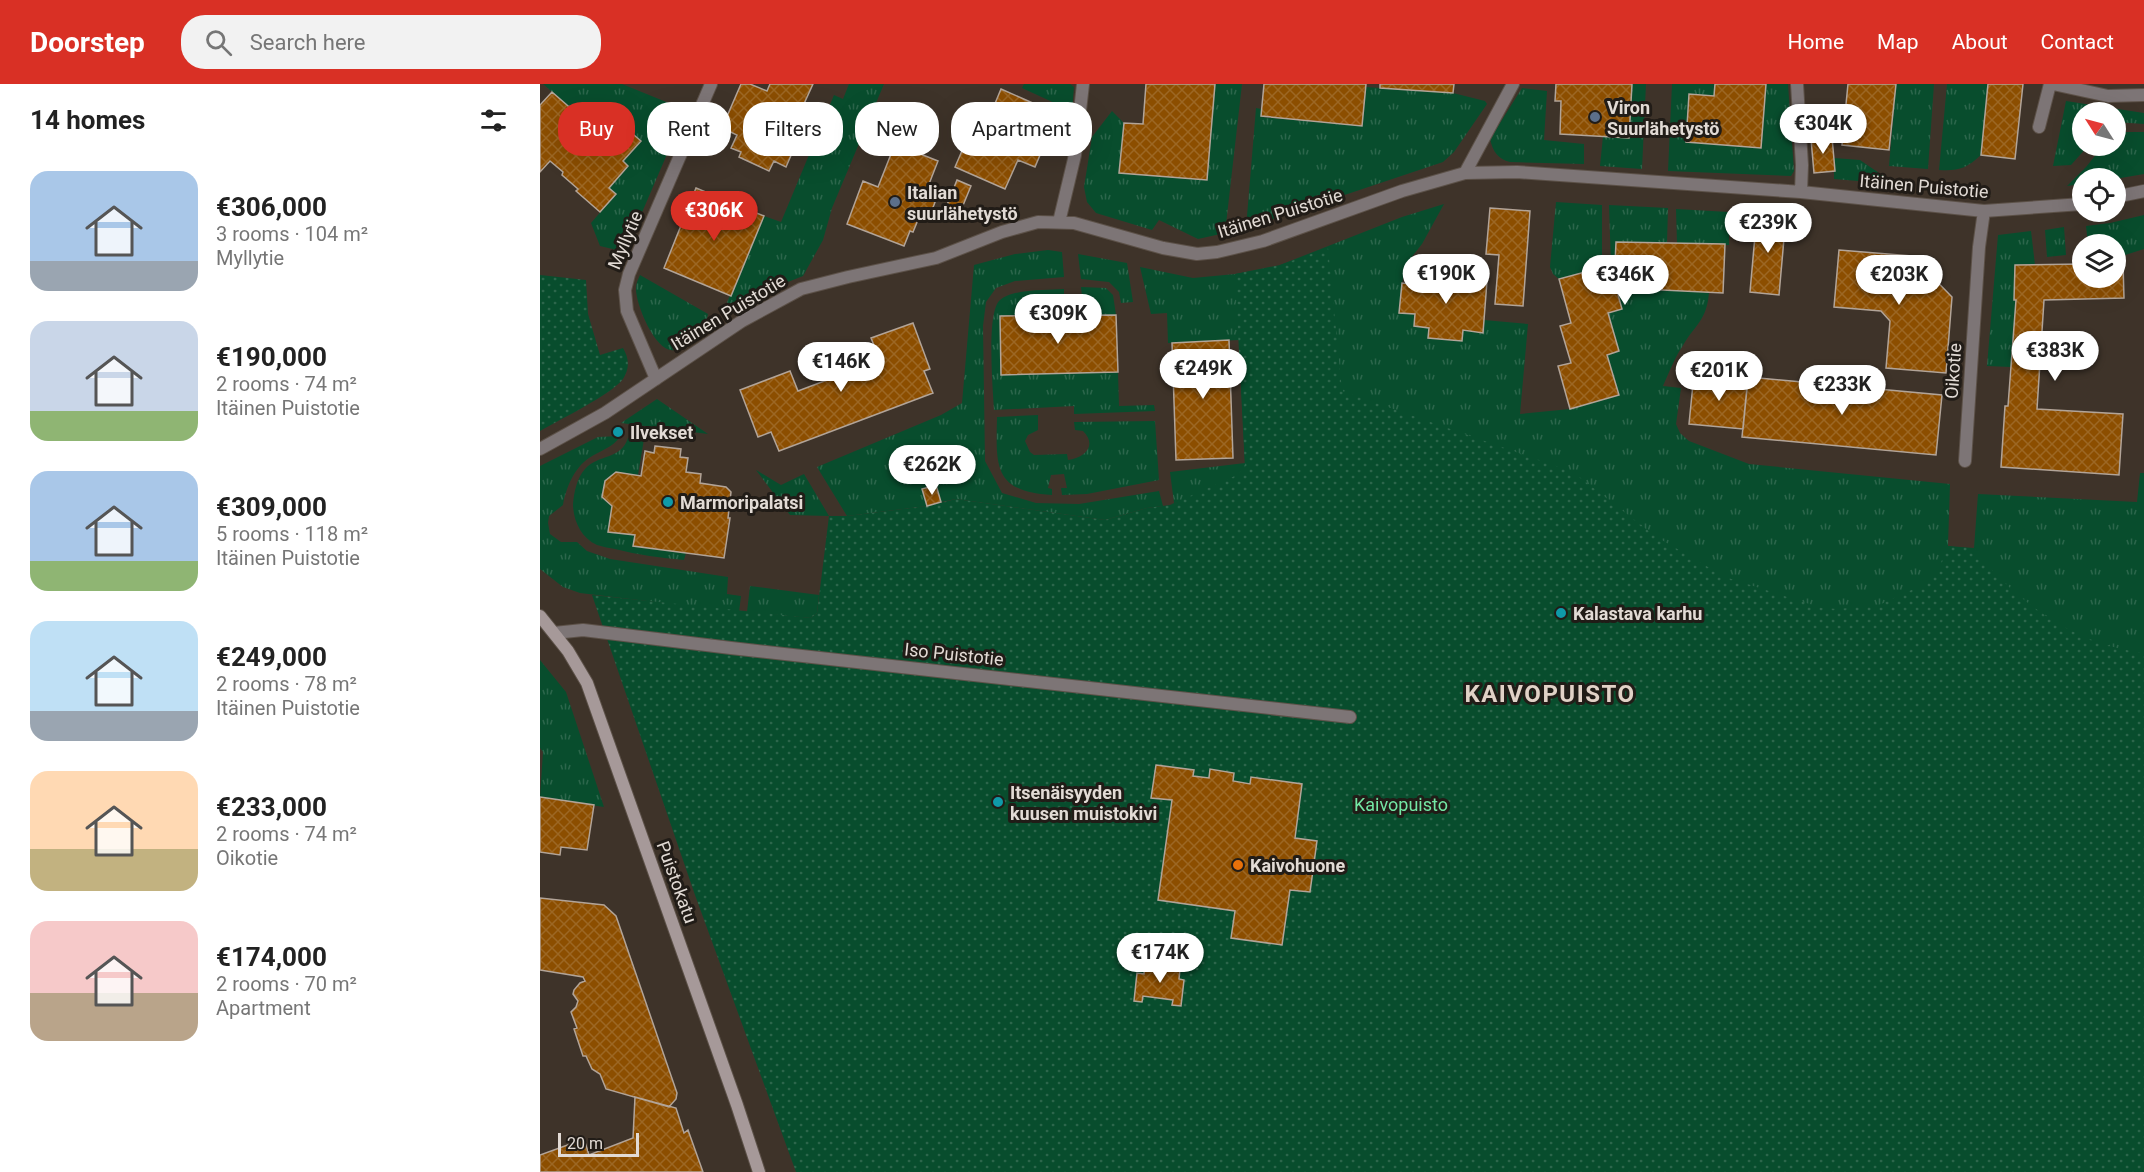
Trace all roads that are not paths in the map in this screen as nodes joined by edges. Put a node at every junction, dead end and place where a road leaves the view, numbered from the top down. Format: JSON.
{"nodes":[{"id":1,"x":711,"y":84,"type":"edge"},
{"id":2,"x":1083,"y":84,"type":"edge"},
{"id":3,"x":1513,"y":84,"type":"edge"},
{"id":4,"x":1797,"y":84,"type":"edge"},
{"id":5,"x":2052,"y":84,"type":"edge"},
{"id":6,"x":2144,"y":95,"type":"edge"},
{"id":7,"x":2039,"y":127,"type":"dead end"},
{"id":8,"x":1465,"y":173,"type":"junction"},
{"id":9,"x":2144,"y":191,"type":"edge"},
{"id":10,"x":1801,"y":192,"type":"junction"},
{"id":11,"x":2126,"y":195,"type":"edge"},
{"id":12,"x":2072,"y":205,"type":"edge"},
{"id":13,"x":1984,"y":211,"type":"junction"},
{"id":14,"x":1059,"y":222,"type":"junction"},
{"id":15,"x":656,"y":379,"type":"junction"},
{"id":16,"x":540,"y":449,"type":"edge"},
{"id":17,"x":1965,"y":461,"type":"dead end"},
{"id":18,"x":540,"y":616,"type":"edge"},
{"id":19,"x":554,"y":633,"type":"junction"},
{"id":20,"x":1350,"y":717,"type":"dead end"},
{"id":21,"x":759,"y":1172,"type":"edge"}],
"edges":[{"from":1,"to":15,"type":"street","name":"Myllytie"},
{"from":2,"to":14,"type":"street"},
{"from":3,"to":8,"type":"street"},
{"from":4,"to":10,"type":"street"},
{"from":5,"to":6,"type":"street"},
{"from":5,"to":7,"type":"street"},
{"from":8,"to":10,"type":"street","name":"Itäinen Puistotie"},
{"from":8,"to":14,"type":"street","name":"Itäinen Puistotie"},
{"from":9,"to":11,"type":"street"},
{"from":10,"to":13,"type":"street","name":"Itäinen Puistotie"},
{"from":12,"to":13,"type":"street","name":"Itäinen Puistotie"},
{"from":13,"to":17,"type":"street","name":"Oikotie"},
{"from":14,"to":15,"type":"street","name":"Itäinen Puistotie"},
{"from":15,"to":16,"type":"street","name":"Itäinen Puistotie"},
{"from":18,"to":19,"type":"street","name":"Puistokatu"},
{"from":19,"to":20,"type":"street","name":"Iso Puistotie"},
{"from":19,"to":21,"type":"street","name":"Puistokatu"}]}
